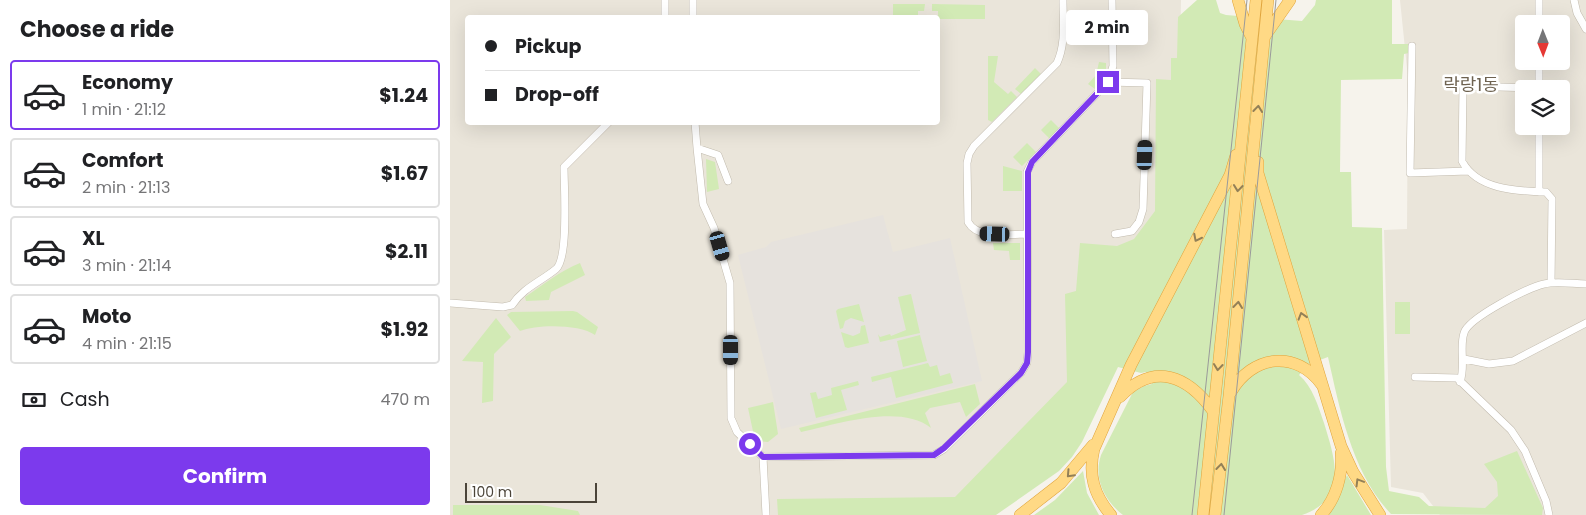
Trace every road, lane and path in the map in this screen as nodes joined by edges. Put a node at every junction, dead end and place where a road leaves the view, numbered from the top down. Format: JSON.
{"nodes":[{"id":1,"x":665,"y":0,"type":"edge"},
{"id":2,"x":693,"y":0,"type":"edge"},
{"id":3,"x":1063,"y":0,"type":"edge"},
{"id":4,"x":1112,"y":0,"type":"edge"},
{"id":5,"x":1238,"y":0,"type":"edge"},
{"id":6,"x":1256,"y":0,"type":"edge"},
{"id":7,"x":1268,"y":0,"type":"edge"},
{"id":8,"x":1290,"y":0,"type":"edge"},
{"id":9,"x":1538,"y":0,"type":"edge"},
{"id":10,"x":1574,"y":0,"type":"edge"},
{"id":11,"x":665,"y":15,"type":"edge"},
{"id":12,"x":693,"y":15,"type":"edge"},
{"id":13,"x":1539,"y":15,"type":"edge"},
{"id":14,"x":1586,"y":29,"type":"edge"},
{"id":15,"x":1265,"y":36,"type":"junction"},
{"id":16,"x":1252,"y":38,"type":"junction"},
{"id":17,"x":1412,"y":46,"type":"dead end"},
{"id":18,"x":1108,"y":82,"type":"junction"},
{"id":19,"x":1515,"y":87,"type":"edge"},
{"id":20,"x":606,"y":125,"type":"edge"},
{"id":21,"x":695,"y":125,"type":"edge"},
{"id":22,"x":1250,"y":129,"type":"junction"},
{"id":23,"x":1539,"y":135,"type":"edge"},
{"id":24,"x":697,"y":148,"type":"junction"},
{"id":25,"x":1468,"y":172,"type":"junction"},
{"id":26,"x":728,"y":181,"type":"dead end"},
{"id":27,"x":1539,"y":192,"type":"junction"},
{"id":28,"x":1027,"y":234,"type":"junction"},
{"id":29,"x":1115,"y":234,"type":"dead end"},
{"id":30,"x":1551,"y":283,"type":"junction"},
{"id":31,"x":1586,"y":284,"type":"edge"},
{"id":32,"x":450,"y":303,"type":"edge"},
{"id":33,"x":1586,"y":322,"type":"edge"},
{"id":34,"x":1464,"y":358,"type":"junction"},
{"id":35,"x":1415,"y":377,"type":"dead end"},
{"id":36,"x":1460,"y":382,"type":"junction"},
{"id":37,"x":1325,"y":390,"type":"junction"},
{"id":38,"x":1229,"y":396,"type":"junction"},
{"id":39,"x":1117,"y":400,"type":"junction"},
{"id":40,"x":1213,"y":411,"type":"junction"},
{"id":41,"x":1099,"y":435,"type":"junction"},
{"id":42,"x":1341,"y":446,"type":"junction"},
{"id":43,"x":763,"y":457,"type":"junction"},
{"id":44,"x":766,"y":515,"type":"edge"},
{"id":45,"x":1020,"y":515,"type":"edge"},
{"id":46,"x":1110,"y":515,"type":"edge"},
{"id":47,"x":1203,"y":515,"type":"edge"},
{"id":48,"x":1215,"y":515,"type":"edge"},
{"id":49,"x":1321,"y":515,"type":"edge"},
{"id":50,"x":1380,"y":515,"type":"edge"},
{"id":51,"x":1549,"y":515,"type":"edge"}],
"edges":[{"from":1,"to":11,"type":"street"},
{"from":2,"to":12,"type":"street"},
{"from":3,"to":28,"type":"street"},
{"from":4,"to":18,"type":"street"},
{"from":5,"to":16,"type":"highway"},
{"from":6,"to":16,"type":"highway"},
{"from":7,"to":15,"type":"highway"},
{"from":8,"to":15,"type":"highway"},
{"from":9,"to":13,"type":"street"},
{"from":10,"to":14,"type":"street"},
{"from":22,"to":15,"type":"highway","one_way":true},
{"from":16,"to":22,"type":"highway"},
{"from":17,"to":25,"type":"street"},
{"from":18,"to":28,"type":"street"},
{"from":18,"to":29,"type":"street"},
{"from":19,"to":25,"type":"street"},
{"from":20,"to":32,"type":"street"},
{"from":21,"to":24,"type":"street"},
{"from":37,"to":22,"type":"highway","one_way":true},
{"from":38,"to":22,"type":"highway","one_way":true},
{"from":22,"to":39,"type":"highway","one_way":true},
{"from":22,"to":40,"type":"highway","one_way":true},
{"from":23,"to":27,"type":"street"},
{"from":24,"to":26,"type":"street"},
{"from":24,"to":43,"type":"street"},
{"from":25,"to":27,"type":"street"},
{"from":27,"to":30,"type":"street"},
{"from":28,"to":43,"type":"street"},
{"from":30,"to":31,"type":"street"},
{"from":30,"to":34,"type":"street"},
{"from":33,"to":34,"type":"street"},
{"from":34,"to":36,"type":"street"},
{"from":35,"to":36,"type":"street"},
{"from":36,"to":51,"type":"street"},
{"from":37,"to":38,"type":"highway"},
{"from":37,"to":42,"type":"highway"},
{"from":48,"to":38,"type":"highway","one_way":true},
{"from":39,"to":40,"type":"highway"},
{"from":39,"to":41,"type":"highway"},
{"from":40,"to":47,"type":"highway"},
{"from":41,"to":45,"type":"highway","one_way":true},
{"from":41,"to":46,"type":"highway"},
{"from":42,"to":49,"type":"highway"},
{"from":50,"to":42,"type":"highway","one_way":true},
{"from":43,"to":44,"type":"street"}]}
